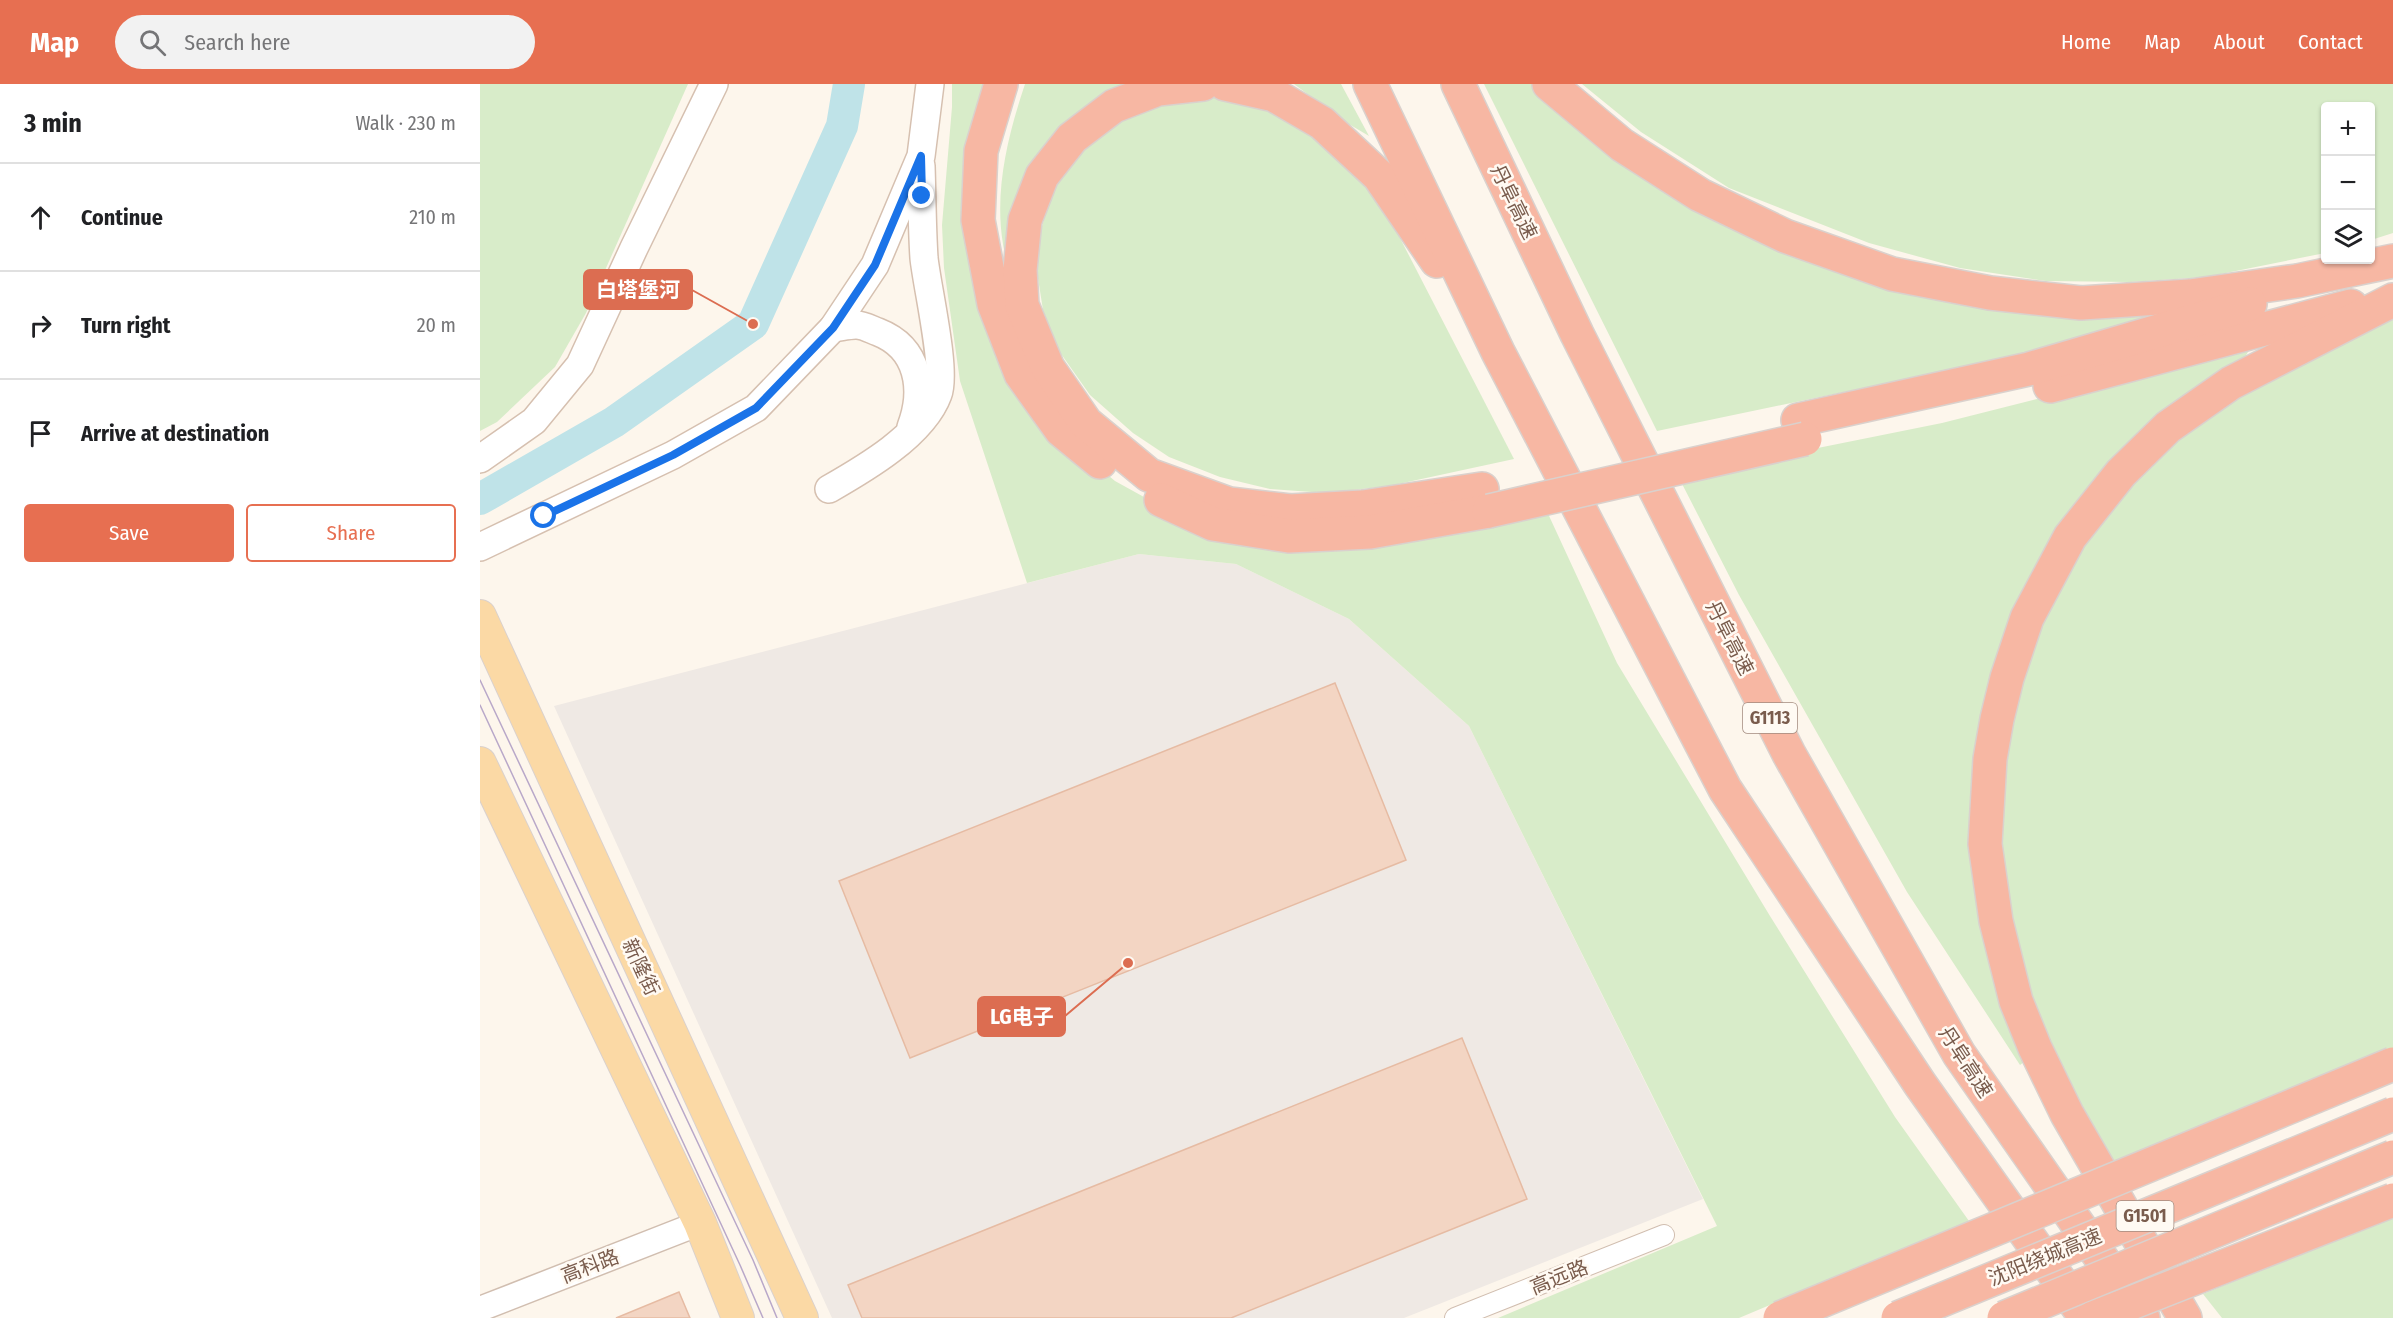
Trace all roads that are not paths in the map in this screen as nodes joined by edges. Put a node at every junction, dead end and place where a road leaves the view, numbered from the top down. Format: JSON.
{"nodes":[{"id":1,"x":714,"y":84,"type":"edge"},
{"id":2,"x":930,"y":84,"type":"edge"},
{"id":3,"x":1001,"y":84,"type":"edge"},
{"id":4,"x":1203,"y":84,"type":"edge"},
{"id":5,"x":1225,"y":84,"type":"edge"},
{"id":6,"x":1370,"y":84,"type":"edge"},
{"id":7,"x":1458,"y":84,"type":"edge"},
{"id":8,"x":1549,"y":84,"type":"edge"},
{"id":9,"x":921,"y":156,"type":"junction"},
{"id":10,"x":2393,"y":261,"type":"edge"},
{"id":11,"x":2393,"y":297,"type":"edge"},
{"id":12,"x":833,"y":328,"type":"junction"},
{"id":13,"x":1498,"y":352,"type":"junction"},
{"id":14,"x":1801,"y":430,"type":"junction"},
{"id":15,"x":909,"y":433,"type":"junction"},
{"id":16,"x":480,"y":459,"type":"edge"},
{"id":17,"x":829,"y":489,"type":"dead end"},
{"id":18,"x":1486,"y":500,"type":"junction"},
{"id":19,"x":480,"y":547,"type":"edge"},
{"id":20,"x":480,"y":616,"type":"edge"},
{"id":21,"x":480,"y":763,"type":"edge"},
{"id":22,"x":2393,"y":1064,"type":"edge"},
{"id":23,"x":2393,"y":1114,"type":"edge"},
{"id":24,"x":2393,"y":1157,"type":"edge"},
{"id":25,"x":2393,"y":1200,"type":"edge"},
{"id":26,"x":700,"y":1222,"type":"junction"},
{"id":27,"x":1664,"y":1235,"type":"dead end"},
{"id":28,"x":480,"y":1309,"type":"edge"},
{"id":29,"x":738,"y":1318,"type":"edge"},
{"id":30,"x":802,"y":1318,"type":"edge"},
{"id":31,"x":1455,"y":1318,"type":"edge"},
{"id":32,"x":1780,"y":1318,"type":"edge"},
{"id":33,"x":1898,"y":1318,"type":"edge"},
{"id":34,"x":2004,"y":1318,"type":"edge"},
{"id":35,"x":2086,"y":1318,"type":"edge"},
{"id":36,"x":2093,"y":1318,"type":"edge"},
{"id":37,"x":2143,"y":1318,"type":"edge"},
{"id":38,"x":2185,"y":1318,"type":"edge"}],
"edges":[{"from":1,"to":16,"type":"main road"},
{"from":2,"to":9,"type":"main road"},
{"from":3,"to":18,"type":"highway"},
{"from":4,"to":18,"type":"highway"},
{"from":5,"to":13,"type":"highway"},
{"from":6,"to":13,"type":"highway"},
{"from":7,"to":37,"type":"highway","name":"丹阜高速","number":"G1113"},
{"from":8,"to":10,"type":"highway"},
{"from":9,"to":12,"type":"main road"},
{"from":9,"to":15,"type":"main road"},
{"from":10,"to":14,"type":"highway"},
{"from":11,"to":14,"type":"highway"},
{"from":11,"to":38,"type":"highway"},
{"from":12,"to":15,"type":"main road"},
{"from":12,"to":19,"type":"main road"},
{"from":13,"to":35,"type":"highway"},
{"from":14,"to":18,"type":"highway"},
{"from":15,"to":17,"type":"main road"},
{"from":20,"to":30,"type":"main road","name":"新隆街"},
{"from":21,"to":26,"type":"main road"},
{"from":22,"to":32,"type":"highway","bridge":true},
{"from":23,"to":33,"type":"highway","name":"沈阳绕城高速","number":"G1501","bridge":true},
{"from":24,"to":34,"type":"highway","bridge":true},
{"from":25,"to":36,"type":"highway","bridge":true},
{"from":26,"to":28,"type":"street","name":"高科路"},
{"from":26,"to":29,"type":"main road"},
{"from":27,"to":31,"type":"street","name":"高远路"}]}
